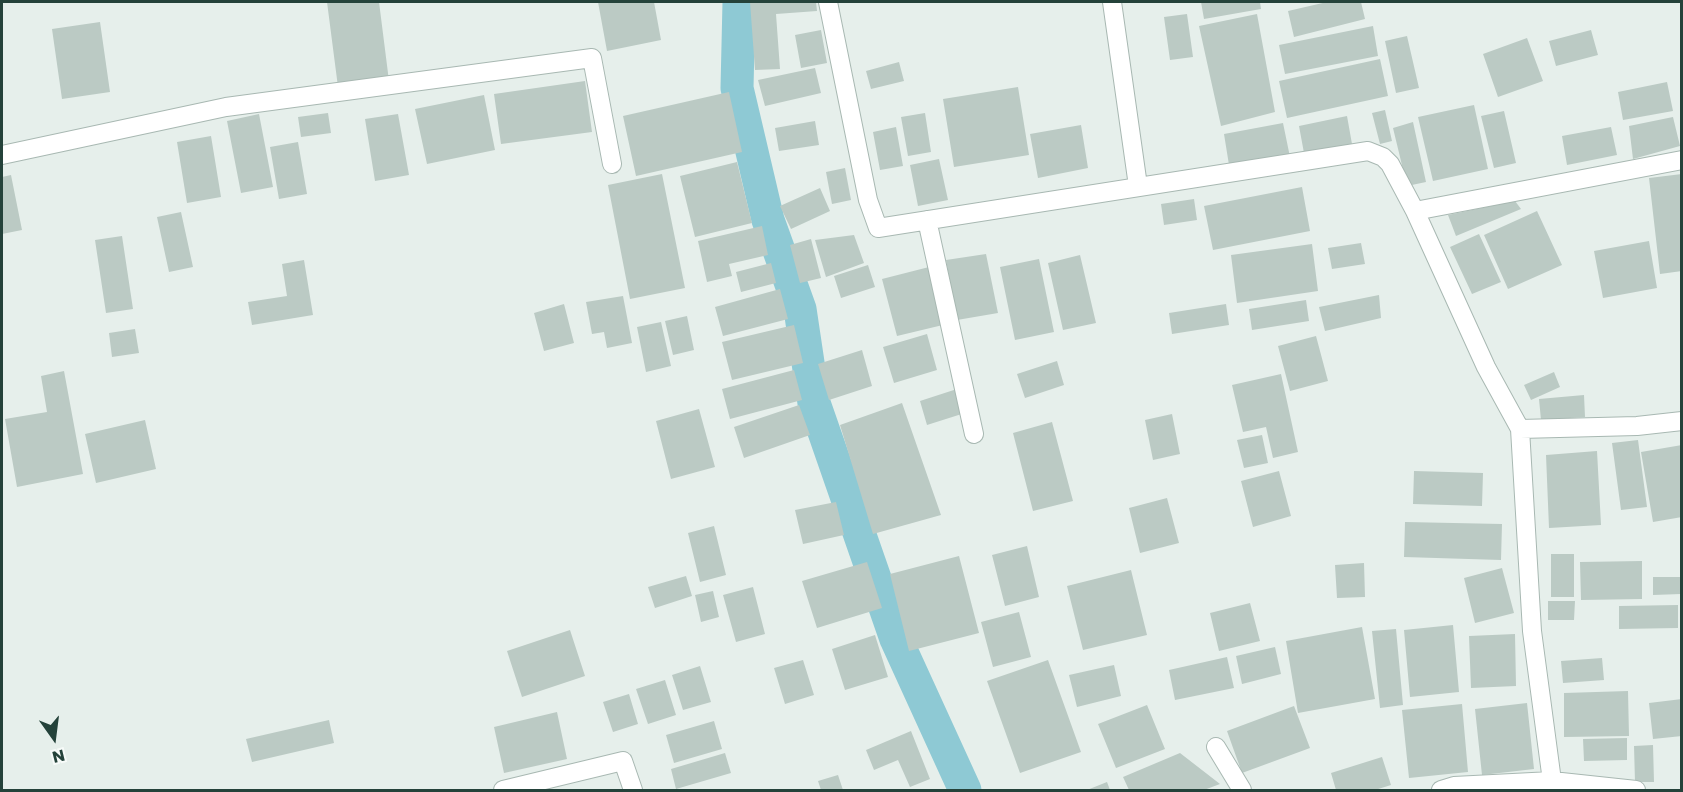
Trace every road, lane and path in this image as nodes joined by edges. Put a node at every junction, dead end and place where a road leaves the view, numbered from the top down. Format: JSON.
{"nodes":[{"id":1,"x":828,"y":2,"type":"edge"},
{"id":2,"x":1112,"y":2,"type":"edge"},
{"id":3,"x":2,"y":155,"type":"edge"},
{"id":4,"x":1682,"y":160,"type":"edge"},
{"id":5,"x":612,"y":164,"type":"dead end"},
{"id":6,"x":1138,"y":186,"type":"junction"},
{"id":7,"x":1414,"y":211,"type":"junction"},
{"id":8,"x":927,"y":220,"type":"junction"},
{"id":9,"x":1682,"y":422,"type":"edge"},
{"id":10,"x":1520,"y":429,"type":"junction"},
{"id":11,"x":974,"y":434,"type":"dead end"},
{"id":12,"x":1216,"y":747,"type":"dead end"},
{"id":13,"x":1552,"y":781,"type":"junction"},
{"id":14,"x":503,"y":790,"type":"edge"},
{"id":15,"x":633,"y":790,"type":"edge"},
{"id":16,"x":1242,"y":790,"type":"edge"},
{"id":17,"x":1441,"y":790,"type":"edge"},
{"id":18,"x":1636,"y":790,"type":"edge"}],
"edges":[{"from":1,"to":8,"type":"street"},
{"from":2,"to":6,"type":"street"},
{"from":3,"to":5,"type":"street"},
{"from":4,"to":7,"type":"street"},
{"from":6,"to":7,"type":"street"},
{"from":6,"to":8,"type":"street"},
{"from":7,"to":10,"type":"street"},
{"from":8,"to":11,"type":"street"},
{"from":9,"to":10,"type":"street"},
{"from":10,"to":13,"type":"street"},
{"from":12,"to":16,"type":"street"},
{"from":13,"to":17,"type":"street"},
{"from":13,"to":18,"type":"street"},
{"from":14,"to":15,"type":"street"}]}
